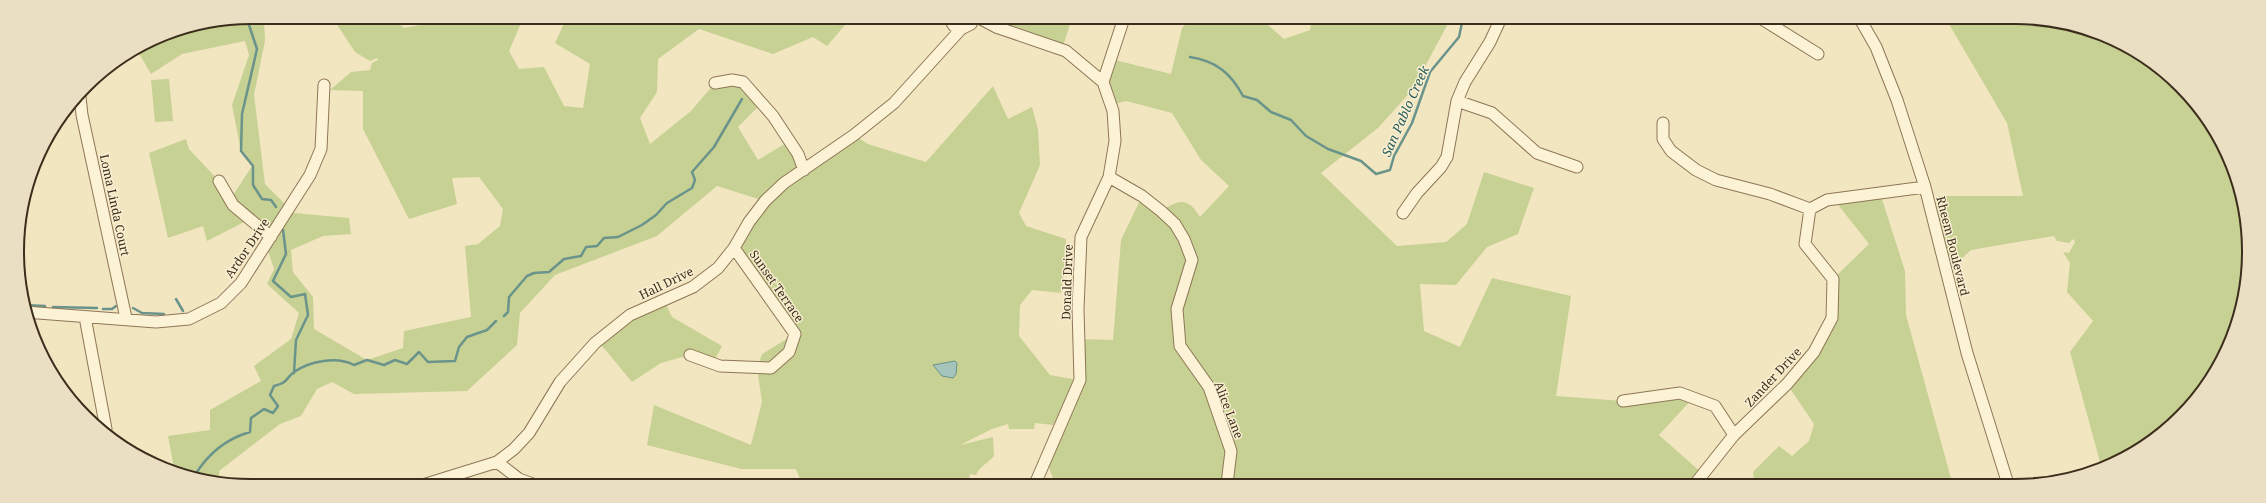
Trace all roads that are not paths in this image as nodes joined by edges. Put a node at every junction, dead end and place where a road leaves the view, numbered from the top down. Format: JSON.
{"nodes":[{"id":1,"x":948,"y":24,"type":"edge"},
{"id":2,"x":952,"y":24,"type":"edge"},
{"id":3,"x":968,"y":24,"type":"edge"},
{"id":4,"x":990,"y":24,"type":"edge"},
{"id":5,"x":1122,"y":24,"type":"edge"},
{"id":6,"x":1498,"y":24,"type":"edge"},
{"id":7,"x":1770,"y":24,"type":"edge"},
{"id":8,"x":1863,"y":24,"type":"edge"},
{"id":9,"x":996,"y":27,"type":"junction"},
{"id":10,"x":942,"y":50,"type":"junction"},
{"id":11,"x":1818,"y":54,"type":"dead end"},
{"id":12,"x":1103,"y":82,"type":"junction"},
{"id":13,"x":715,"y":83,"type":"dead end"},
{"id":14,"x":324,"y":85,"type":"dead end"},
{"id":15,"x":80,"y":101,"type":"edge"},
{"id":16,"x":1458,"y":101,"type":"junction"},
{"id":17,"x":1663,"y":123,"type":"dead end"},
{"id":18,"x":1578,"y":167,"type":"dead end"},
{"id":19,"x":804,"y":170,"type":"junction"},
{"id":20,"x":1109,"y":177,"type":"junction"},
{"id":21,"x":219,"y":182,"type":"dead end"},
{"id":22,"x":1925,"y":186,"type":"junction"},
{"id":23,"x":1810,"y":209,"type":"junction"},
{"id":24,"x":1403,"y":213,"type":"dead end"},
{"id":25,"x":271,"y":237,"type":"junction"},
{"id":26,"x":734,"y":248,"type":"junction"},
{"id":27,"x":33,"y":313,"type":"edge"},
{"id":28,"x":85,"y":317,"type":"junction"},
{"id":29,"x":126,"y":318,"type":"junction"},
{"id":30,"x":690,"y":355,"type":"dead end"},
{"id":31,"x":1623,"y":401,"type":"dead end"},
{"id":32,"x":105,"y":426,"type":"edge"},
{"id":33,"x":1734,"y":435,"type":"junction"},
{"id":34,"x":497,"y":462,"type":"junction"},
{"id":35,"x":442,"y":479,"type":"edge"},
{"id":36,"x":519,"y":479,"type":"edge"},
{"id":37,"x":1037,"y":479,"type":"edge"},
{"id":38,"x":1228,"y":479,"type":"edge"},
{"id":39,"x":1699,"y":479,"type":"edge"},
{"id":40,"x":2006,"y":479,"type":"edge"}],
"edges":[{"from":1,"to":10,"type":"street","name":"Hall Drive"},
{"from":2,"to":3,"type":"street"},
{"from":3,"to":9,"type":"street"},
{"from":3,"to":10,"type":"street","name":"Hall Drive"},
{"from":4,"to":9,"type":"street"},
{"from":5,"to":12,"type":"street"},
{"from":6,"to":16,"type":"street"},
{"from":7,"to":11,"type":"street"},
{"from":8,"to":22,"type":"street","name":"Rheem Boulevard"},
{"from":9,"to":12,"type":"street"},
{"from":10,"to":19,"type":"street","name":"Hall Drive"},
{"from":12,"to":20,"type":"street","name":"Donald Drive"},
{"from":13,"to":19,"type":"street"},
{"from":14,"to":25,"type":"street","name":"Ardor Drive"},
{"from":15,"to":29,"type":"street","name":"Loma Linda Court"},
{"from":16,"to":18,"type":"street"},
{"from":16,"to":24,"type":"street"},
{"from":17,"to":23,"type":"street"},
{"from":19,"to":26,"type":"street","name":"Hall Drive"},
{"from":20,"to":37,"type":"street","name":"Donald Drive"},
{"from":20,"to":38,"type":"street","name":"Alice Lane"},
{"from":21,"to":25,"type":"street"},
{"from":22,"to":23,"type":"street"},
{"from":22,"to":40,"type":"street","name":"Rheem Boulevard"},
{"from":23,"to":33,"type":"street","name":"Zander Drive"},
{"from":25,"to":29,"type":"street","name":"Ardor Drive"},
{"from":26,"to":30,"type":"street","name":"Sunset Terrace"},
{"from":26,"to":34,"type":"street","name":"Hall Drive"},
{"from":27,"to":28,"type":"street","name":"Ardor Drive"},
{"from":28,"to":29,"type":"street","name":"Ardor Drive"},
{"from":28,"to":32,"type":"street"},
{"from":31,"to":33,"type":"street"},
{"from":33,"to":39,"type":"street","name":"Zander Drive"},
{"from":34,"to":35,"type":"street","name":"Hall Drive"},
{"from":34,"to":36,"type":"street"}]}
